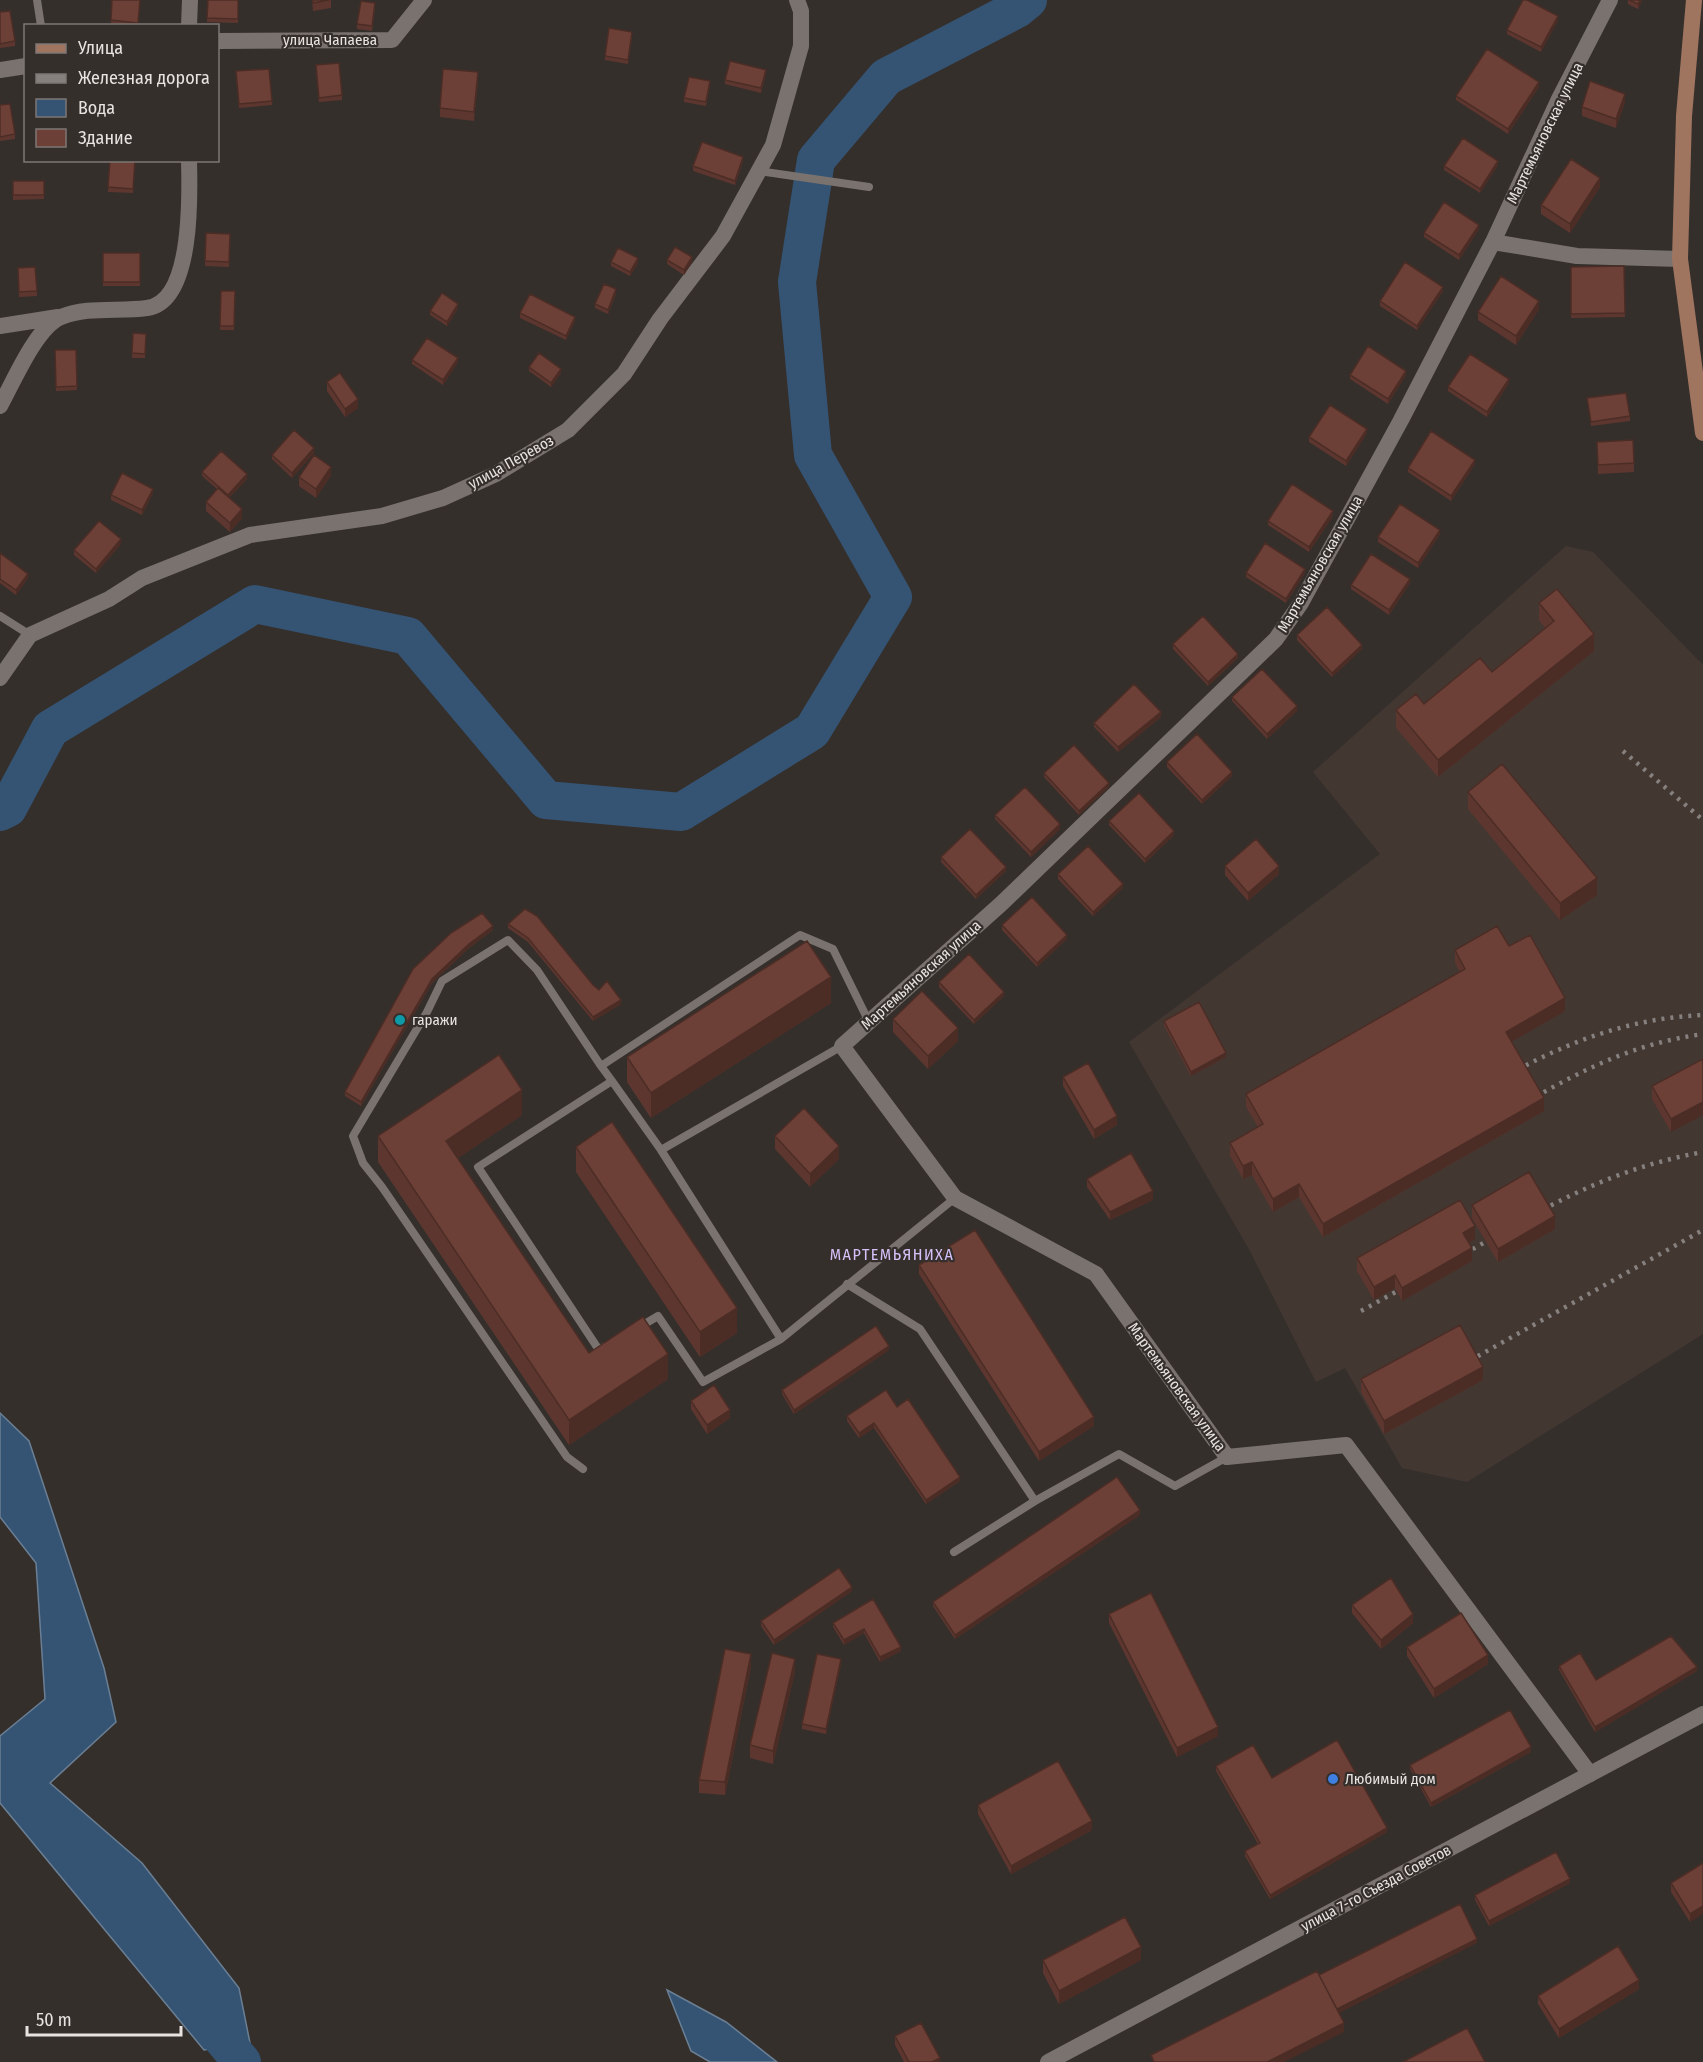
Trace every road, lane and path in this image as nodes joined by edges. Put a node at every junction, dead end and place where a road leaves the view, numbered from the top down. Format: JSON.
{"nodes":[{"id":1,"x":37,"y":0,"type":"edge"},
{"id":2,"x":190,"y":0,"type":"edge"},
{"id":3,"x":424,"y":0,"type":"edge"},
{"id":4,"x":798,"y":0,"type":"edge"},
{"id":5,"x":1611,"y":0,"type":"edge"},
{"id":6,"x":1694,"y":0,"type":"edge"},
{"id":7,"x":41,"y":24,"type":"edge"},
{"id":8,"x":189,"y":24,"type":"edge"},
{"id":9,"x":219,"y":41,"type":"edge"},
{"id":10,"x":24,"y":66,"type":"edge"},
{"id":11,"x":0,"y":70,"type":"edge"},
{"id":12,"x":189,"y":162,"type":"edge"},
{"id":13,"x":758,"y":171,"type":"junction"},
{"id":14,"x":869,"y":187,"type":"dead end"},
{"id":15,"x":1493,"y":242,"type":"junction"},
{"id":16,"x":1680,"y":260,"type":"junction"},
{"id":17,"x":60,"y":317,"type":"junction"},
{"id":18,"x":0,"y":326,"type":"edge"},
{"id":19,"x":0,"y":406,"type":"edge"},
{"id":20,"x":1703,"y":433,"type":"edge"},
{"id":21,"x":0,"y":616,"type":"edge"},
{"id":22,"x":30,"y":635,"type":"junction"},
{"id":23,"x":0,"y":678,"type":"edge"},
{"id":24,"x":869,"y":1022,"type":"junction"},
{"id":25,"x":842,"y":1046,"type":"junction"},
{"id":26,"x":601,"y":1066,"type":"junction"},
{"id":27,"x":612,"y":1081,"type":"junction"},
{"id":28,"x":662,"y":1150,"type":"junction"},
{"id":29,"x":955,"y":1198,"type":"junction"},
{"id":30,"x":847,"y":1284,"type":"junction"},
{"id":31,"x":628,"y":1333,"type":"edge"},
{"id":32,"x":619,"y":1339,"type":"edge"},
{"id":33,"x":781,"y":1339,"type":"junction"},
{"id":34,"x":1227,"y":1457,"type":"junction"},
{"id":35,"x":583,"y":1469,"type":"dead end"},
{"id":36,"x":1035,"y":1501,"type":"junction"},
{"id":37,"x":954,"y":1552,"type":"dead end"},
{"id":38,"x":1703,"y":1714,"type":"edge"},
{"id":39,"x":1590,"y":1774,"type":"junction"},
{"id":40,"x":1048,"y":2062,"type":"edge"}],
"edges":[{"from":1,"to":7,"type":"lane"},
{"from":2,"to":8,"type":"street"},
{"from":3,"to":9,"type":"street","name":"улица Чапаева"},
{"from":4,"to":13,"type":"street","name":"улица Перевоз"},
{"from":5,"to":15,"type":"street","name":"Мартемьяновская улица"},
{"from":6,"to":16,"type":"main road"},
{"from":10,"to":11,"type":"street"},
{"from":12,"to":17,"type":"street"},
{"from":13,"to":14,"type":"lane"},
{"from":13,"to":22,"type":"street","name":"улица Перевоз"},
{"from":15,"to":16,"type":"street"},
{"from":15,"to":24,"type":"street","name":"Мартемьяновская улица"},
{"from":16,"to":20,"type":"main road"},
{"from":17,"to":18,"type":"street"},
{"from":17,"to":19,"type":"street"},
{"from":21,"to":22,"type":"lane"},
{"from":22,"to":23,"type":"street"},
{"from":24,"to":25,"type":"street","name":"Мартемьяновская улица"},
{"from":24,"to":26,"type":"lane"},
{"from":25,"to":28,"type":"lane"},
{"from":25,"to":29,"type":"street","name":"Мартемьяновская улица"},
{"from":26,"to":27,"type":"lane"},
{"from":26,"to":35,"type":"lane"},
{"from":27,"to":28,"type":"lane"},
{"from":27,"to":32,"type":"lane"},
{"from":28,"to":33,"type":"lane"},
{"from":29,"to":30,"type":"lane"},
{"from":29,"to":34,"type":"street","name":"Мартемьяновская улица"},
{"from":30,"to":33,"type":"lane"},
{"from":30,"to":36,"type":"lane"},
{"from":31,"to":33,"type":"lane"},
{"from":34,"to":36,"type":"lane"},
{"from":34,"to":39,"type":"street","name":"Мартемьяновская улица"},
{"from":36,"to":37,"type":"lane"},
{"from":38,"to":39,"type":"street","name":"улица 7-го Съезда Советов"},
{"from":39,"to":40,"type":"street","name":"улица 7-го Съезда Советов"}]}
